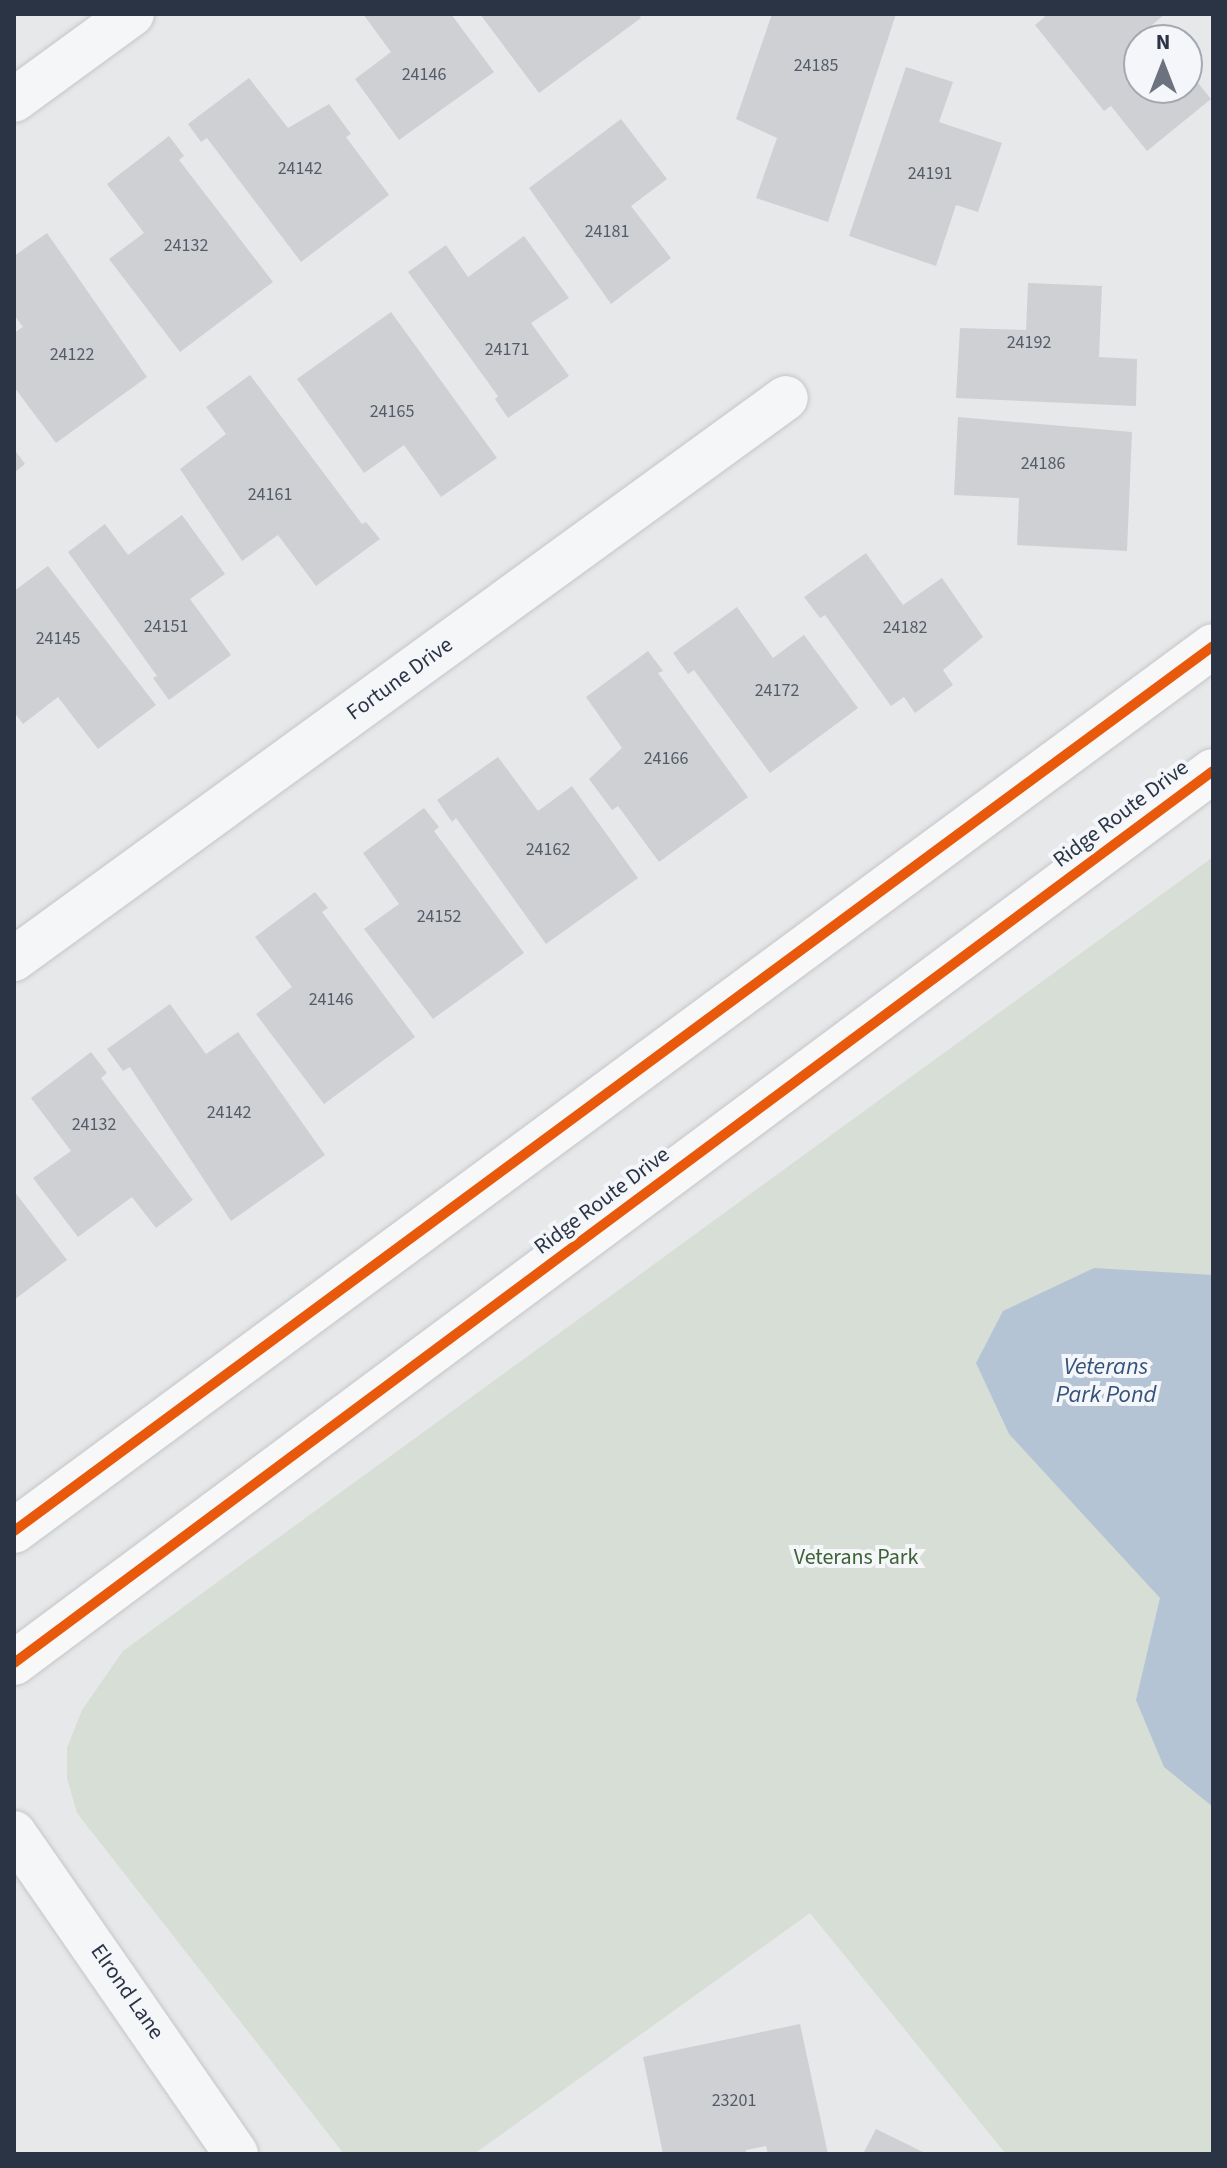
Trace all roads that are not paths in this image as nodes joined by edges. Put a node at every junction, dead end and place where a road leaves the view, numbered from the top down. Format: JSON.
{"nodes":[{"id":1,"x":132,"y":14,"type":"edge"},
{"id":2,"x":14,"y":100,"type":"edge"},
{"id":3,"x":786,"y":398,"type":"dead end"},
{"id":4,"x":1213,"y":646,"type":"edge"},
{"id":5,"x":1213,"y":771,"type":"edge"},
{"id":6,"x":14,"y":959,"type":"edge"},
{"id":7,"x":14,"y":1531,"type":"edge"},
{"id":8,"x":14,"y":1663,"type":"edge"},
{"id":9,"x":14,"y":1833,"type":"edge"},
{"id":10,"x":236,"y":2154,"type":"edge"}],
"edges":[{"from":1,"to":2,"type":"street"},
{"from":3,"to":6,"type":"street","name":"Fortune Drive"},
{"from":4,"to":7,"type":"main road"},
{"from":5,"to":8,"type":"main road","name":"Ridge Route Drive"},
{"from":9,"to":10,"type":"street","name":"Elrond Lane"}]}
